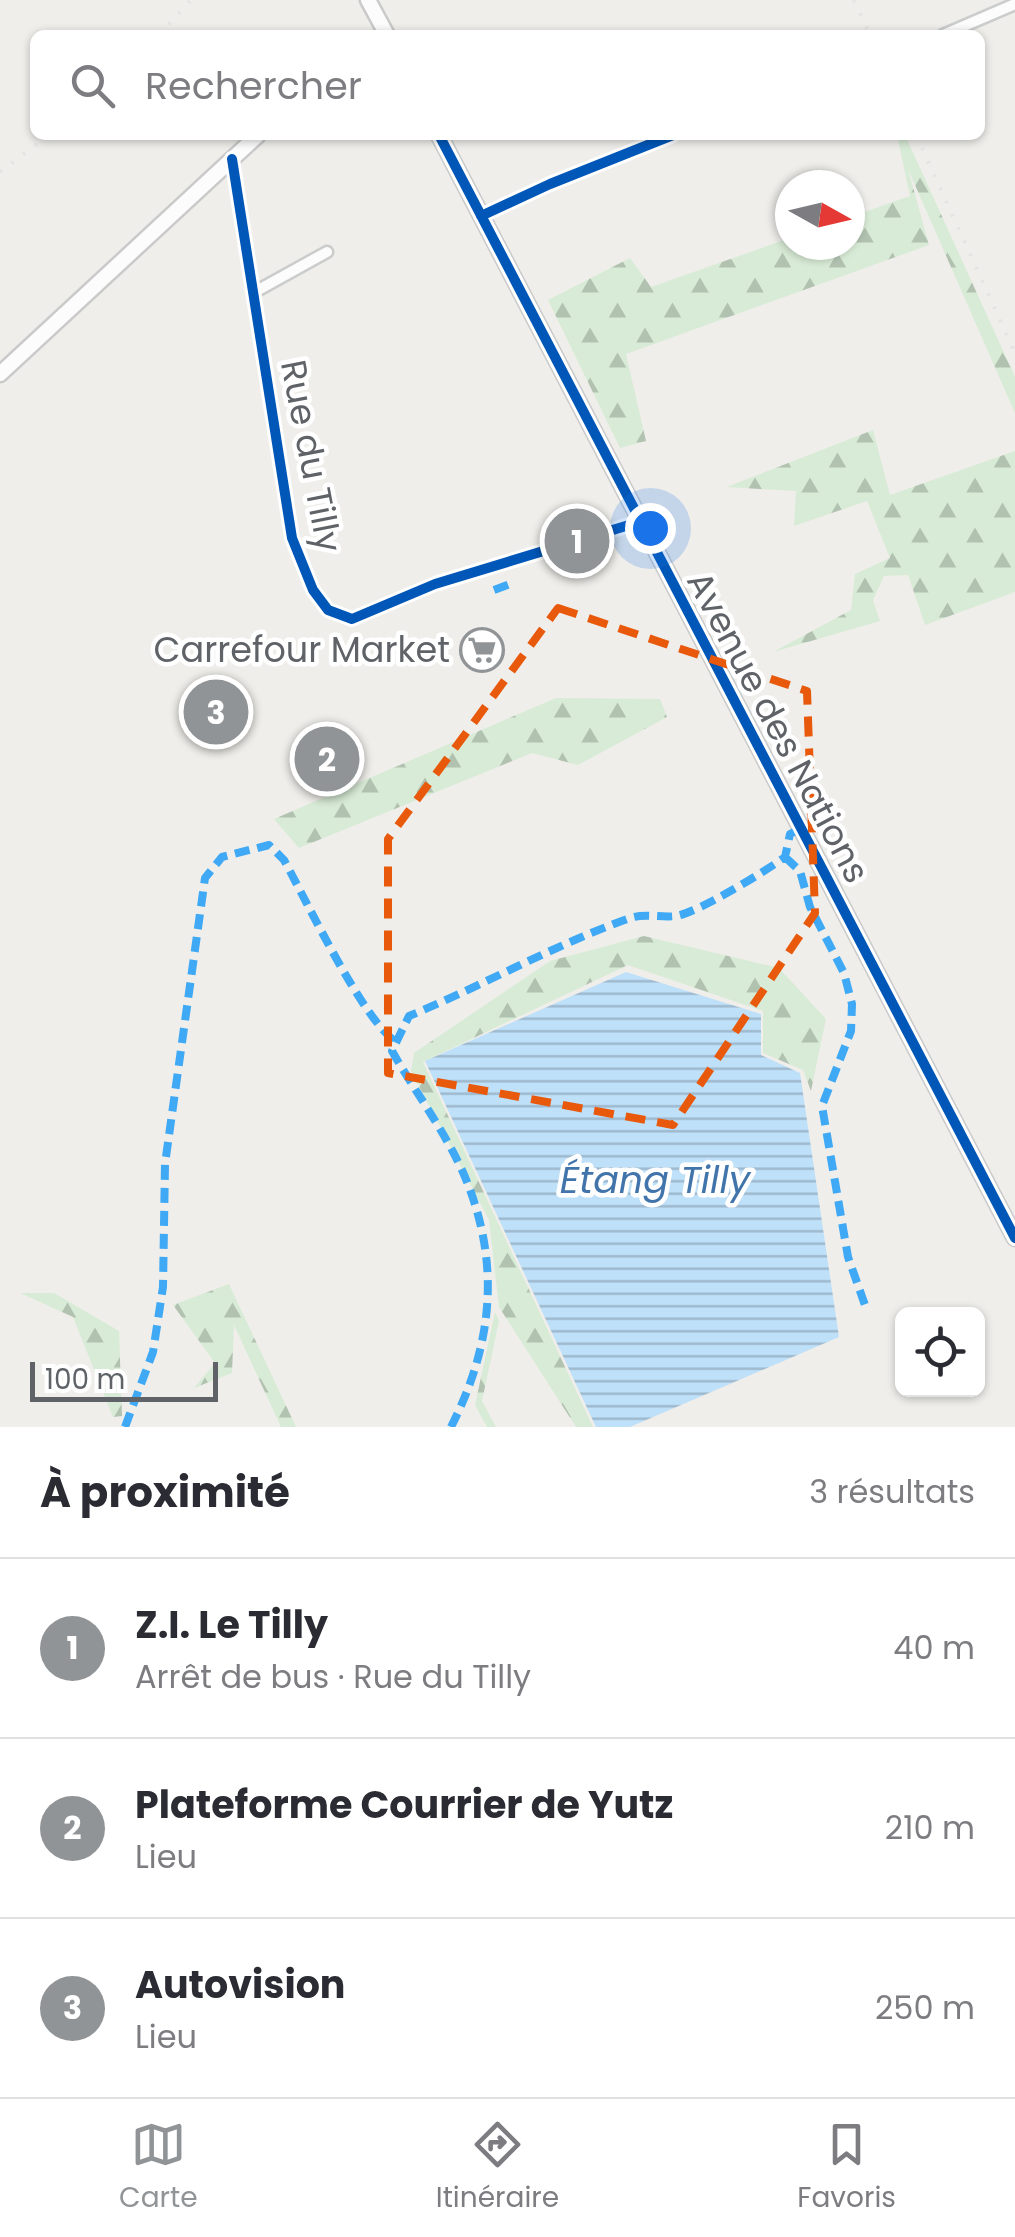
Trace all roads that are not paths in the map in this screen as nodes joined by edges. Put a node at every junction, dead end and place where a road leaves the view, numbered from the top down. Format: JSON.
{"nodes":[{"id":1,"x":368,"y":0,"type":"edge"},
{"id":2,"x":1015,"y":4,"type":"edge"},
{"id":3,"x":384,"y":29,"type":"edge"},
{"id":4,"x":955,"y":30,"type":"edge"},
{"id":5,"x":253,"y":140,"type":"edge"},
{"id":6,"x":442,"y":140,"type":"edge"},
{"id":7,"x":661,"y":140,"type":"edge"},
{"id":8,"x":232,"y":159,"type":"junction"},
{"id":9,"x":481,"y":216,"type":"junction"},
{"id":10,"x":327,"y":252,"type":"dead end"},
{"id":11,"x":253,"y":293,"type":"junction"},
{"id":12,"x":0,"y":374,"type":"edge"},
{"id":13,"x":639,"y":522,"type":"junction"},
{"id":14,"x":1015,"y":1238,"type":"edge"}],
"edges":[{"from":1,"to":3,"type":"main road"},
{"from":2,"to":4,"type":"street"},
{"from":5,"to":8,"type":"main road"},
{"from":6,"to":9,"type":"main road","name":"Avenue des Nations"},
{"from":7,"to":9,"type":"street"},
{"from":8,"to":11,"type":"street","name":"Rue du Tilly"},
{"from":8,"to":12,"type":"main road"},
{"from":9,"to":13,"type":"main road","name":"Avenue des Nations"},
{"from":10,"to":11,"type":"street"},
{"from":11,"to":13,"type":"street","name":"Rue du Tilly"},
{"from":13,"to":14,"type":"main road","name":"Avenue des Nations"}]}
